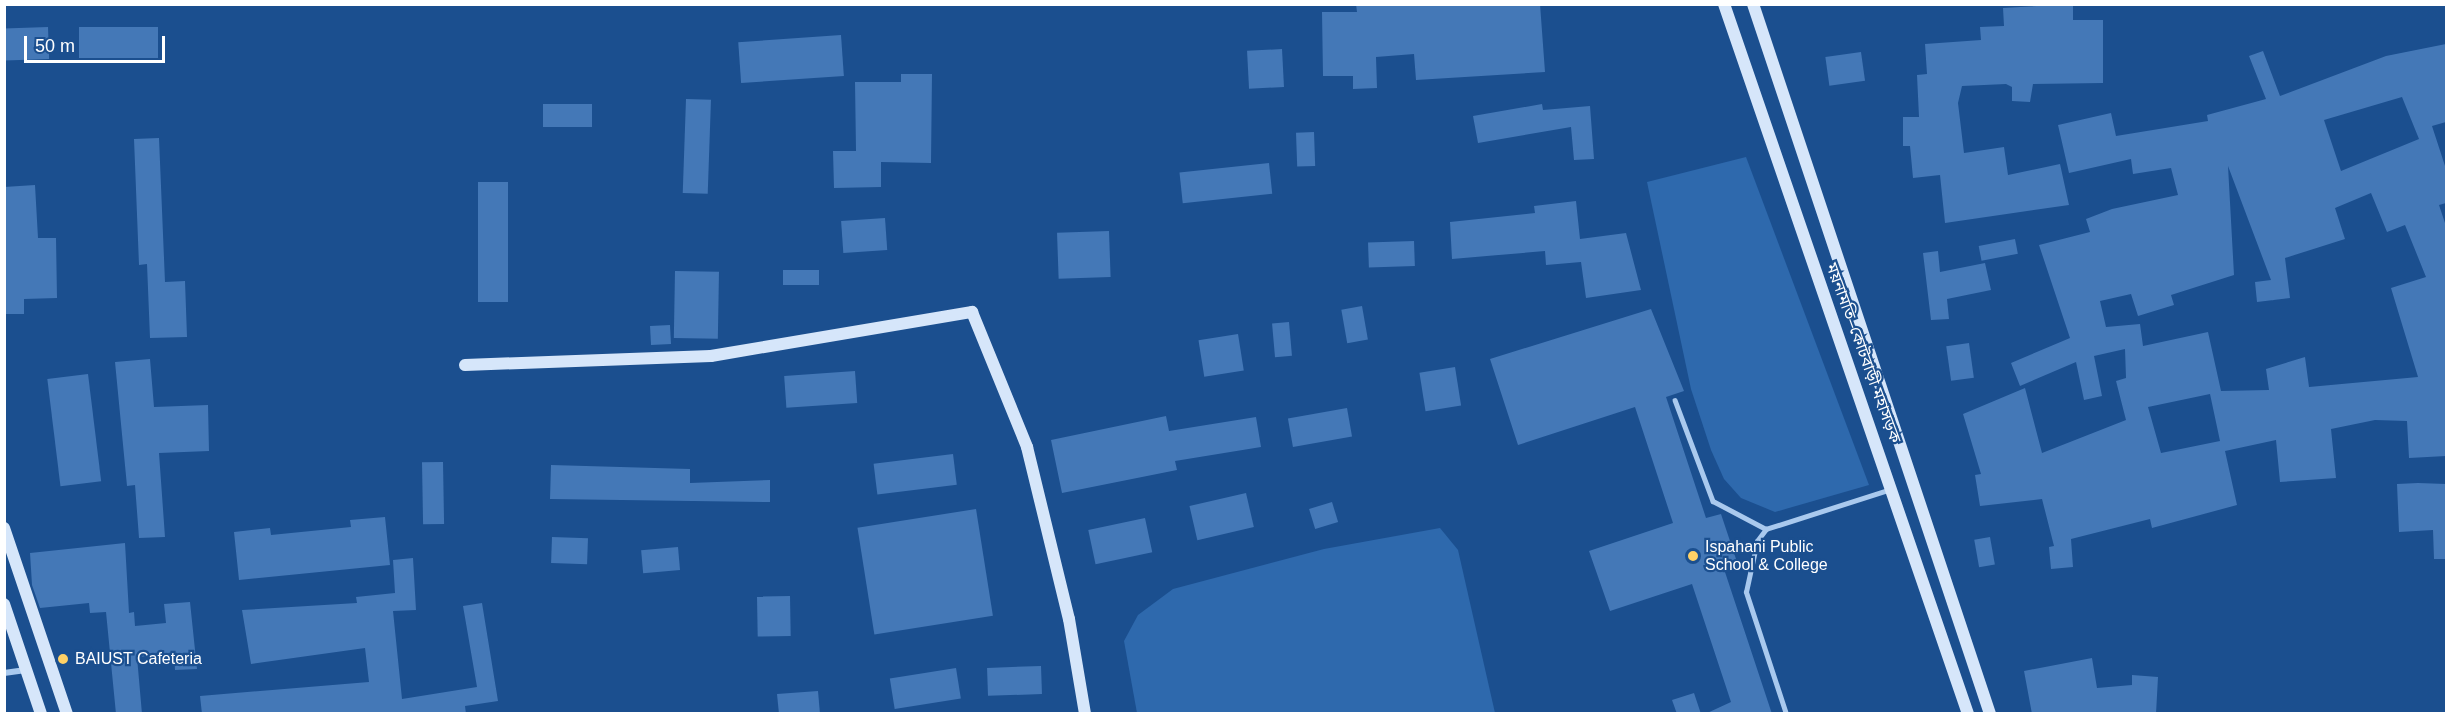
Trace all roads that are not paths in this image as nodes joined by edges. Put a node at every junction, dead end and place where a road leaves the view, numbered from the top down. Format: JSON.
{"nodes":[{"id":1,"x":1725,"y":4,"type":"edge"},
{"id":2,"x":1753,"y":4,"type":"edge"},
{"id":3,"x":465,"y":365,"type":"dead end"},
{"id":4,"x":1675,"y":400,"type":"dead end"},
{"id":5,"x":1893,"y":488,"type":"junction"},
{"id":6,"x":4,"y":528,"type":"edge"},
{"id":7,"x":1766,"y":529,"type":"junction"},
{"id":8,"x":4,"y":604,"type":"edge"},
{"id":9,"x":1974,"y":660,"type":"junction"},
{"id":10,"x":1956,"y":667,"type":"junction"},
{"id":11,"x":26,"y":670,"type":"junction"},
{"id":12,"x":4,"y":673,"type":"edge"},
{"id":13,"x":41,"y":714,"type":"edge"},
{"id":14,"x":68,"y":714,"type":"edge"},
{"id":15,"x":1084,"y":714,"type":"edge"},
{"id":16,"x":1786,"y":714,"type":"edge"},
{"id":17,"x":1968,"y":714,"type":"edge"},
{"id":18,"x":1990,"y":714,"type":"edge"}],
"edges":[{"from":1,"to":5,"type":"main road","name":"ময়নামতি–কোটবাড়ী মহাসড়ক"},
{"from":2,"to":9,"type":"main road","name":"ময়নামতি–কোটবাড়ী মহাসড়ক"},
{"from":3,"to":15,"type":"main road"},
{"from":4,"to":7,"type":"lane"},
{"from":5,"to":7,"type":"lane"},
{"from":5,"to":10,"type":"main road","name":"ময়নামতি–কোটবাড়ী মহাসড়ক"},
{"from":6,"to":14,"type":"main road"},
{"from":7,"to":16,"type":"lane"},
{"from":8,"to":11,"type":"main road"},
{"from":9,"to":10,"type":"main road"},
{"from":9,"to":18,"type":"main road","name":"ময়নামতি–কোটবাড়ী মহাসড়ক"},
{"from":10,"to":17,"type":"main road","name":"ময়নামতি–কোটবাড়ী মহাসড়ক"},
{"from":11,"to":12,"type":"street"},
{"from":11,"to":13,"type":"main road"}]}
